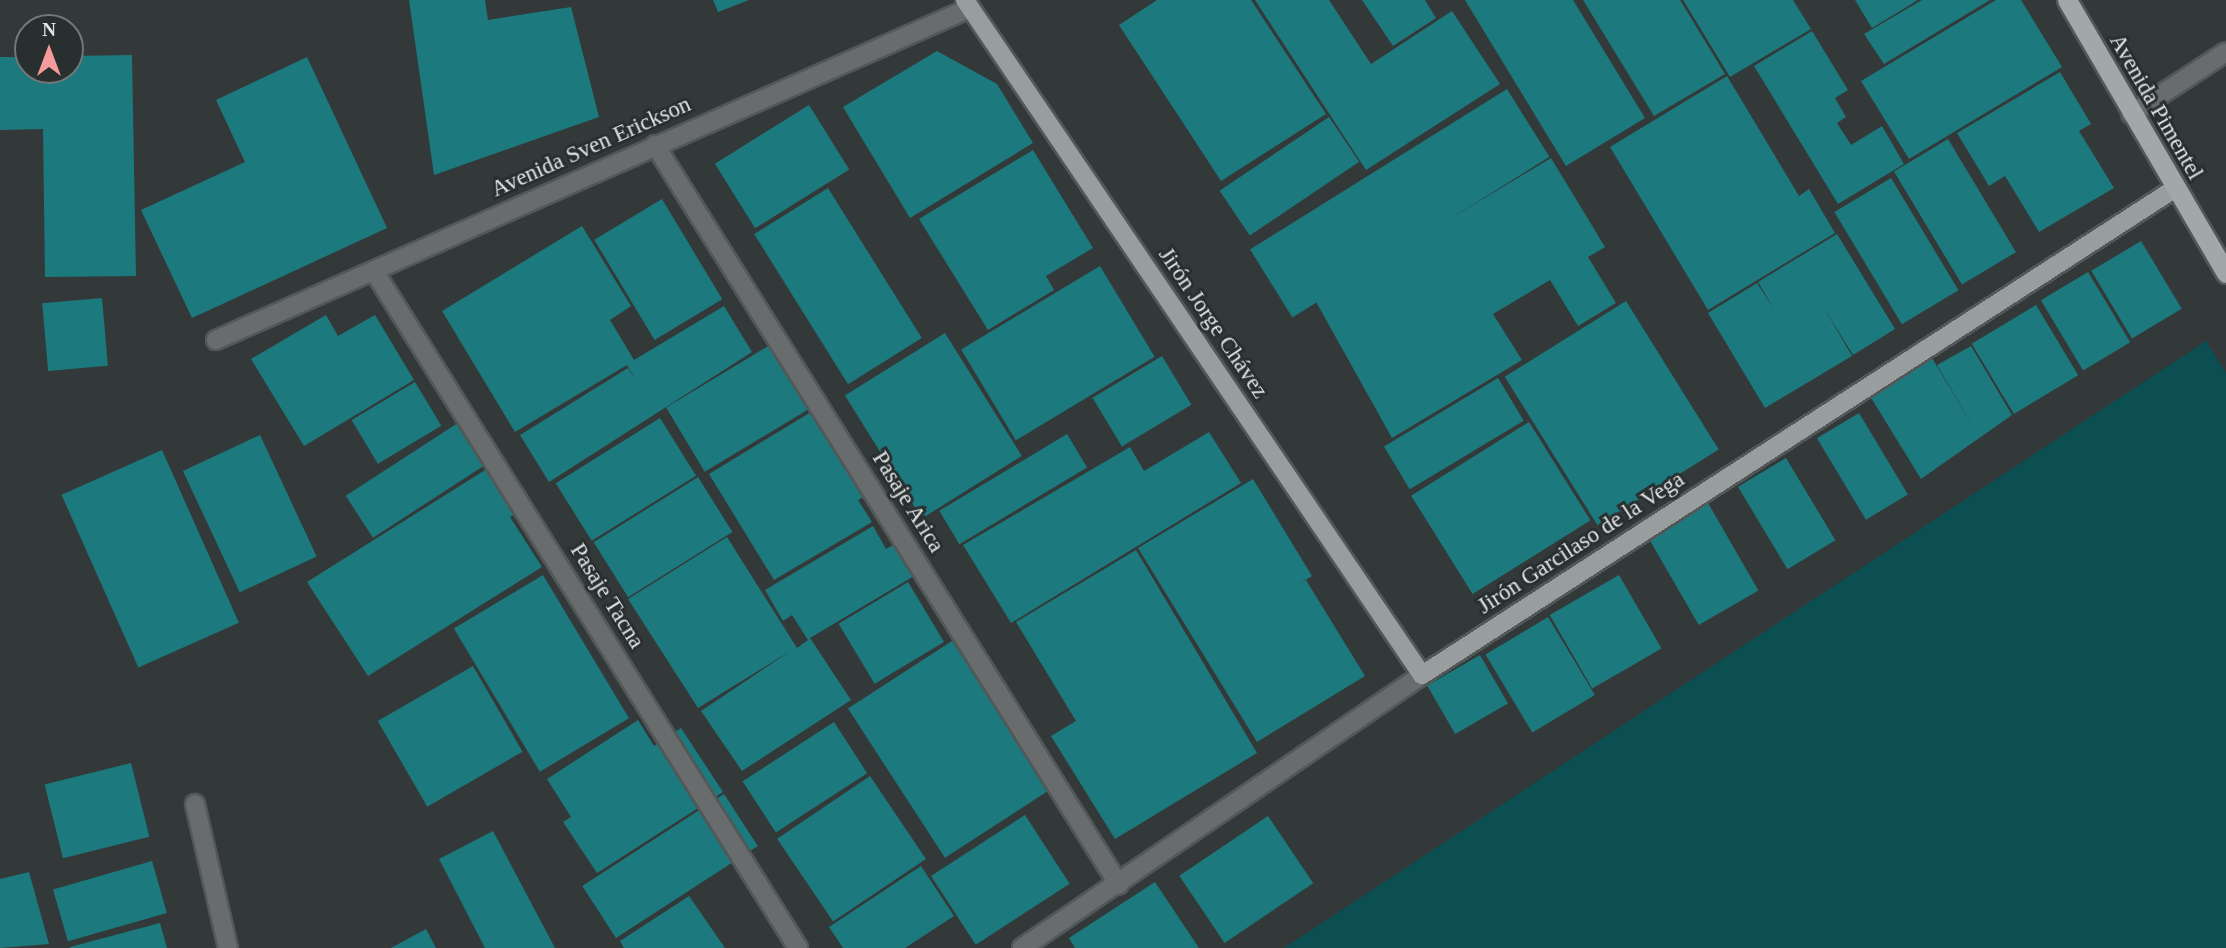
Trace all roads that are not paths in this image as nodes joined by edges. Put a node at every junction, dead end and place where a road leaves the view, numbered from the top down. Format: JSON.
{"nodes":[{"id":1,"x":987,"y":0,"type":"edge"},
{"id":2,"x":2067,"y":0,"type":"edge"},
{"id":3,"x":967,"y":4,"type":"edge"},
{"id":4,"x":2226,"y":52,"type":"edge"},
{"id":5,"x":2131,"y":114,"type":"junction"},
{"id":6,"x":655,"y":145,"type":"junction"},
{"id":7,"x":2174,"y":190,"type":"junction"},
{"id":8,"x":374,"y":271,"type":"junction"},
{"id":9,"x":2226,"y":273,"type":"edge"},
{"id":10,"x":216,"y":340,"type":"dead end"},
{"id":11,"x":1422,"y":674,"type":"junction"},
{"id":12,"x":195,"y":804,"type":"dead end"},
{"id":13,"x":1119,"y":885,"type":"junction"},
{"id":14,"x":228,"y":948,"type":"edge"},
{"id":15,"x":798,"y":948,"type":"edge"},
{"id":16,"x":1023,"y":948,"type":"edge"}],
"edges":[{"from":1,"to":3,"type":"main road","name":"Avenida Sven Erickson"},
{"from":2,"to":5,"type":"highway","name":"Avenida Pimentel"},
{"from":3,"to":6,"type":"street","name":"Avenida Sven Erickson"},
{"from":3,"to":11,"type":"main road","name":"Jirón Jorge Chávez"},
{"from":4,"to":5,"type":"street"},
{"from":5,"to":7,"type":"highway","name":"Avenida Pimentel"},
{"from":6,"to":8,"type":"street","name":"Avenida Sven Erickson"},
{"from":6,"to":13,"type":"street","name":"Pasaje Arica"},
{"from":7,"to":9,"type":"highway","name":"Avenida Pimentel"},
{"from":7,"to":11,"type":"main road","name":"Jirón Garcilaso de la Vega"},
{"from":8,"to":10,"type":"street","name":"Avenida Sven Erickson"},
{"from":8,"to":15,"type":"street","name":"Pasaje Tacna"},
{"from":11,"to":13,"type":"street","name":"Jirón Garcilaso de la Vega"},
{"from":12,"to":14,"type":"street"},
{"from":13,"to":16,"type":"street","name":"Jirón Garcilaso de la Vega"}]}
